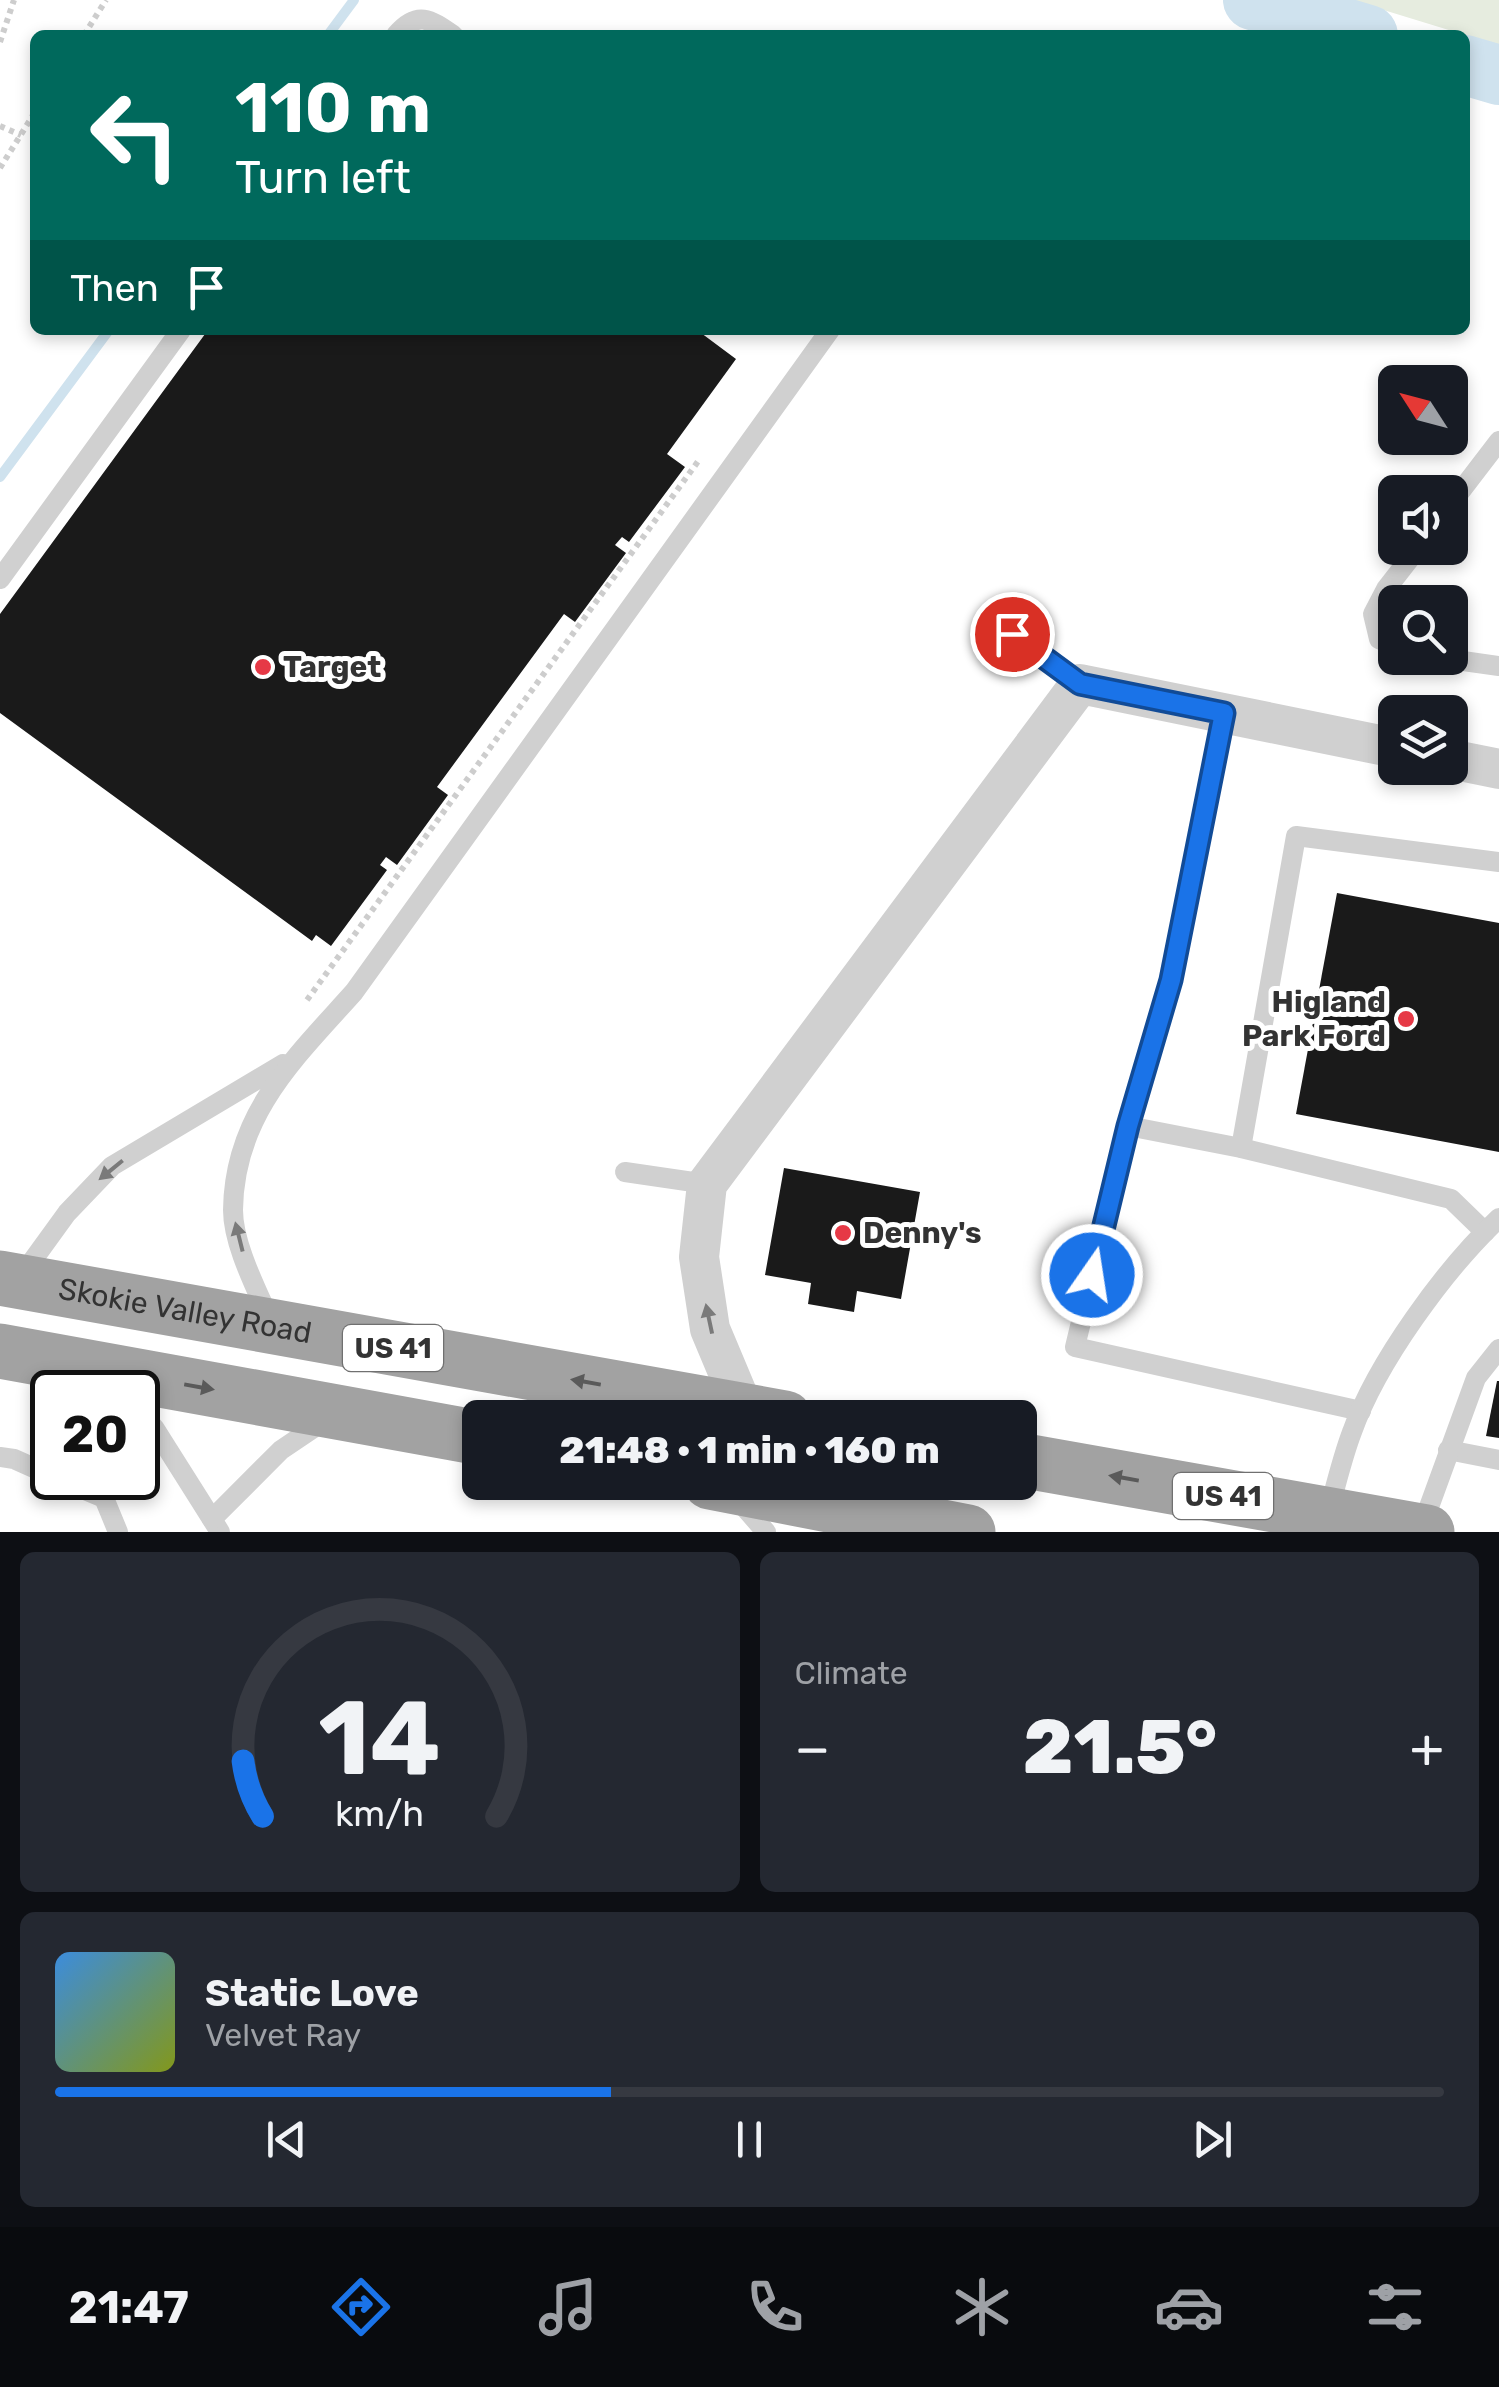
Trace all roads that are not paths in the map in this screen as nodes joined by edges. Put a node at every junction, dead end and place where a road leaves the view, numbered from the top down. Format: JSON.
{"nodes":[{"id":1,"x":402,"y":30,"type":"edge"},
{"id":2,"x":446,"y":30,"type":"edge"},
{"id":3,"x":177,"y":335,"type":"edge"},
{"id":4,"x":826,"y":335,"type":"edge"},
{"id":5,"x":1499,"y":441,"type":"edge"},
{"id":6,"x":1468,"y":481,"type":"edge"},
{"id":7,"x":1405,"y":565,"type":"edge"},
{"id":8,"x":0,"y":579,"type":"edge"},
{"id":9,"x":1389,"y":585,"type":"edge"},
{"id":10,"x":1378,"y":604,"type":"edge"},
{"id":11,"x":1012,"y":634,"type":"dead end"},
{"id":12,"x":1378,"y":635,"type":"edge"},
{"id":13,"x":1468,"y":662,"type":"edge"},
{"id":14,"x":1499,"y":666,"type":"edge"},
{"id":15,"x":1080,"y":684,"type":"junction"},
{"id":16,"x":1224,"y":713,"type":"junction"},
{"id":17,"x":1378,"y":745,"type":"edge"},
{"id":18,"x":1468,"y":762,"type":"edge"},
{"id":19,"x":1499,"y":768,"type":"edge"},
{"id":20,"x":1499,"y":862,"type":"edge"},
{"id":21,"x":294,"y":1058,"type":"junction"},
{"id":22,"x":1128,"y":1126,"type":"junction"},
{"id":23,"x":1241,"y":1148,"type":"junction"},
{"id":24,"x":625,"y":1172,"type":"dead end"},
{"id":25,"x":707,"y":1184,"type":"junction"},
{"id":26,"x":1492,"y":1225,"type":"edge"},
{"id":27,"x":9,"y":1280,"type":"edge"},
{"id":28,"x":273,"y":1328,"type":"junction"},
{"id":29,"x":1499,"y":1349,"type":"edge"},
{"id":30,"x":0,"y":1351,"type":"edge"},
{"id":31,"x":70,"y":1370,"type":"edge"},
{"id":32,"x":160,"y":1388,"type":"edge"},
{"id":33,"x":684,"y":1400,"type":"edge"},
{"id":34,"x":755,"y":1400,"type":"edge"},
{"id":35,"x":338,"y":1412,"type":"junction"},
{"id":36,"x":1361,"y":1412,"type":"junction"},
{"id":37,"x":462,"y":1435,"type":"edge"},
{"id":38,"x":160,"y":1437,"type":"edge"},
{"id":39,"x":1448,"y":1450,"type":"junction"},
{"id":40,"x":0,"y":1457,"type":"edge"},
{"id":41,"x":1499,"y":1460,"type":"edge"},
{"id":42,"x":1037,"y":1463,"type":"edge"},
{"id":43,"x":30,"y":1466,"type":"edge"},
{"id":44,"x":105,"y":1500,"type":"edge"},
{"id":45,"x":733,"y":1500,"type":"edge"},
{"id":46,"x":801,"y":1500,"type":"edge"},
{"id":47,"x":1328,"y":1514,"type":"junction"},
{"id":48,"x":216,"y":1525,"type":"edge"},
{"id":49,"x":1423,"y":1531,"type":"edge"},
{"id":50,"x":118,"y":1532,"type":"edge"},
{"id":51,"x":766,"y":1532,"type":"edge"},
{"id":52,"x":968,"y":1532,"type":"edge"}],
"edges":[{"from":1,"to":2,"type":"lane"},
{"from":3,"to":8,"type":"lane"},
{"from":4,"to":21,"type":"lane"},
{"from":5,"to":6,"type":"lane"},
{"from":7,"to":9,"type":"lane"},
{"from":10,"to":12,"type":"lane"},
{"from":11,"to":15,"type":"lane"},
{"from":13,"to":14,"type":"lane"},
{"from":15,"to":16,"type":"street"},
{"from":15,"to":25,"type":"street"},
{"from":16,"to":17,"type":"street"},
{"from":16,"to":22,"type":"lane"},
{"from":18,"to":19,"type":"street"},
{"from":20,"to":23,"type":"lane"},
{"from":21,"to":27,"type":"lane","one_way":true},
{"from":28,"to":21,"type":"lane","one_way":true},
{"from":22,"to":23,"type":"lane"},
{"from":22,"to":36,"type":"lane"},
{"from":23,"to":26,"type":"lane"},
{"from":24,"to":25,"type":"lane"},
{"from":34,"to":25,"type":"street","one_way":true},
{"from":26,"to":36,"type":"lane"},
{"from":27,"to":28,"type":"highway","name":"Skokie Valley Road","number":"US 41"},
{"from":33,"to":28,"type":"highway","name":"Skokie Valley Road","number":"US 41","one_way":true},
{"from":29,"to":39,"type":"lane"},
{"from":30,"to":31,"type":"highway","number":"US 41"},
{"from":32,"to":35,"type":"highway","number":"US 41","one_way":true},
{"from":35,"to":37,"type":"highway","number":"US 41"},
{"from":35,"to":48,"type":"lane"},
{"from":36,"to":47,"type":"lane"},
{"from":38,"to":48,"type":"lane"},
{"from":39,"to":41,"type":"lane"},
{"from":39,"to":49,"type":"lane"},
{"from":40,"to":43,"type":"lane"},
{"from":47,"to":42,"type":"highway","number":"US 41","one_way":true},
{"from":44,"to":50,"type":"lane"},
{"from":45,"to":51,"type":"lane"},
{"from":46,"to":52,"type":"highway"},
{"from":47,"to":49,"type":"highway","number":"US 41"}]}
